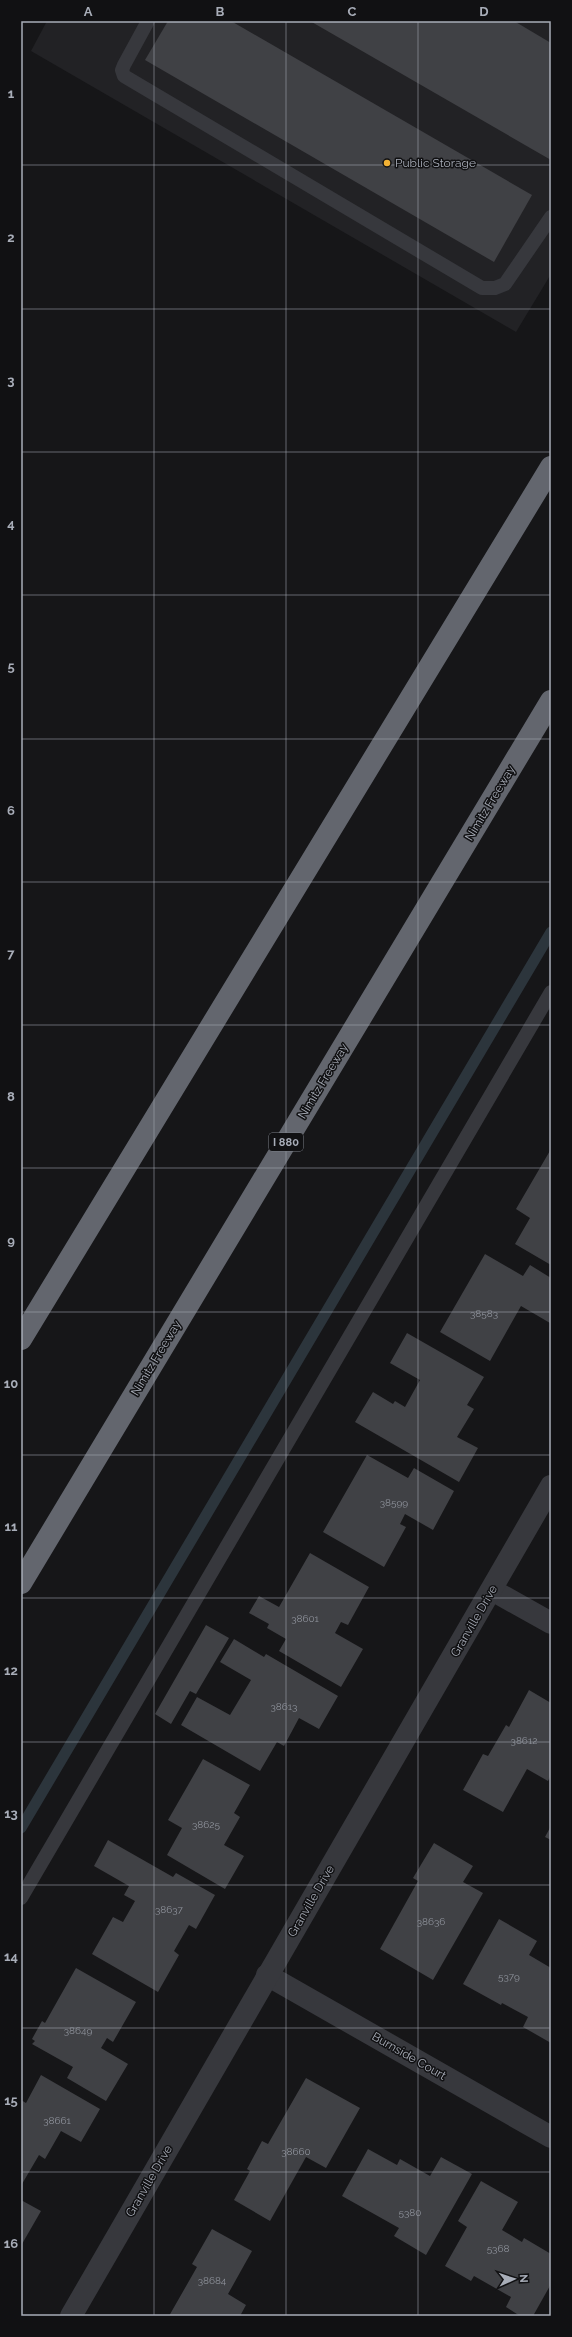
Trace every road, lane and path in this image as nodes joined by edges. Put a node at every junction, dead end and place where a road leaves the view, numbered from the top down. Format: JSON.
{"nodes":[{"id":1,"x":143,"y":23,"type":"edge"},
{"id":2,"x":551,"y":217,"type":"edge"},
{"id":3,"x":551,"y":467,"type":"edge"},
{"id":4,"x":551,"y":701,"type":"edge"},
{"id":5,"x":551,"y":992,"type":"edge"},
{"id":6,"x":21,"y":1339,"type":"edge"},
{"id":7,"x":551,"y":1486,"type":"edge"},
{"id":8,"x":21,"y":1583,"type":"edge"},
{"id":9,"x":492,"y":1590,"type":"junction"},
{"id":10,"x":551,"y":1623,"type":"edge"},
{"id":11,"x":21,"y":1898,"type":"edge"},
{"id":12,"x":267,"y":1975,"type":"junction"},
{"id":13,"x":551,"y":2137,"type":"edge"},
{"id":14,"x":71,"y":2316,"type":"edge"}],
"edges":[{"from":1,"to":2,"type":"lane"},
{"from":3,"to":6,"type":"highway"},
{"from":4,"to":8,"type":"highway","name":"Nimitz Freeway","number":"I 880"},
{"from":5,"to":11,"type":"lane"},
{"from":7,"to":9,"type":"street","name":"Granville Drive"},
{"from":9,"to":10,"type":"street"},
{"from":9,"to":12,"type":"street","name":"Granville Drive"},
{"from":12,"to":13,"type":"street","name":"Burnside Court"},
{"from":12,"to":14,"type":"street","name":"Granville Drive"}]}
